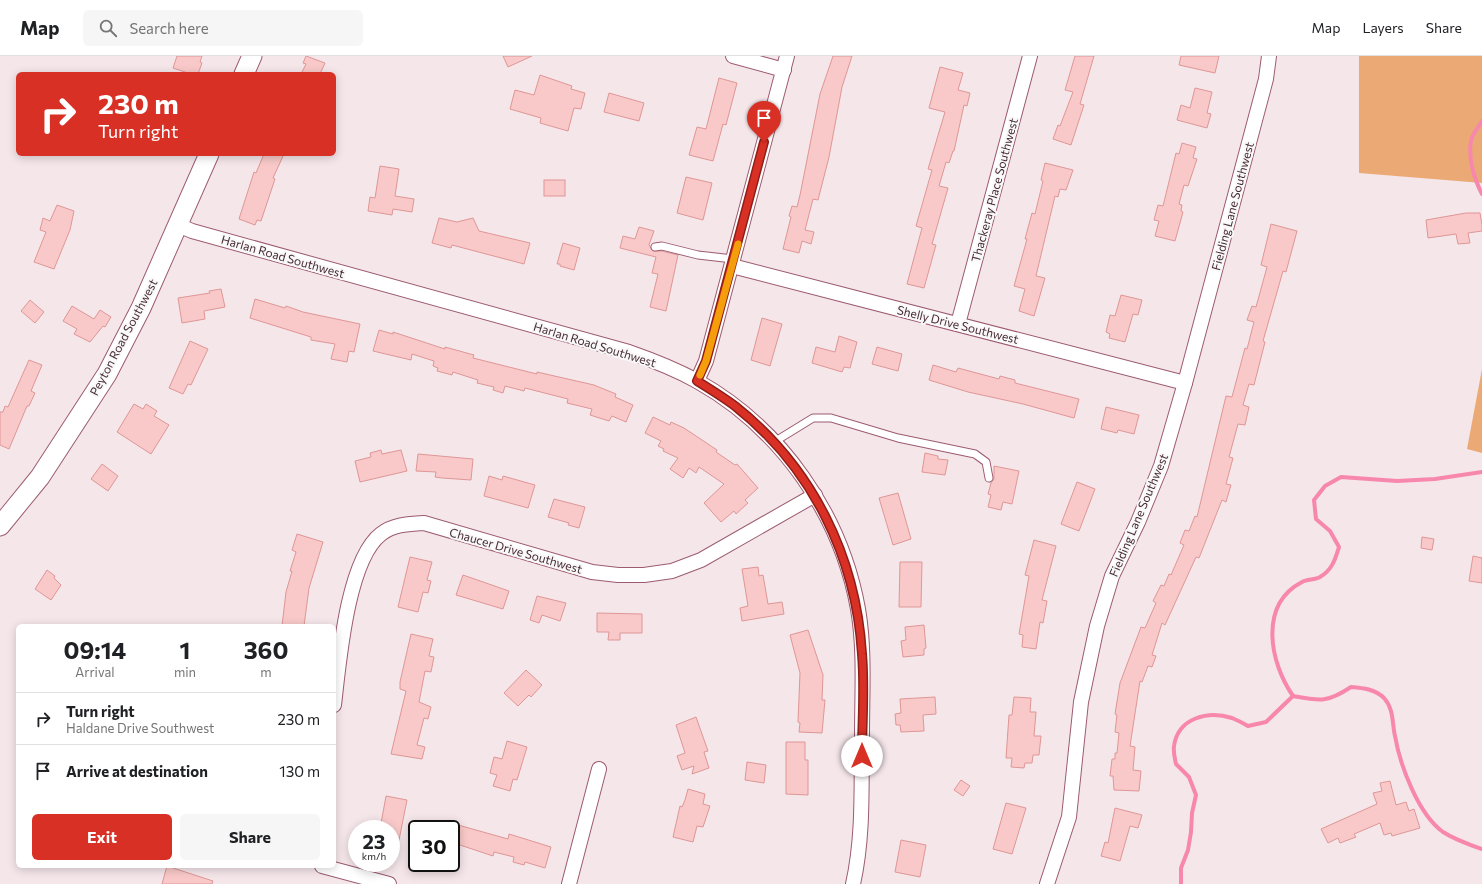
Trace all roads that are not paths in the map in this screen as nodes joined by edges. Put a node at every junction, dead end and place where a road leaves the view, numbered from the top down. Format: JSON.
{"nodes":[{"id":1,"x":252,"y":56,"type":"edge"},
{"id":2,"x":733,"y":56,"type":"edge"},
{"id":3,"x":787,"y":56,"type":"edge"},
{"id":4,"x":1030,"y":56,"type":"edge"},
{"id":5,"x":1269,"y":56,"type":"edge"},
{"id":6,"x":784,"y":70,"type":"junction"},
{"id":7,"x":245,"y":72,"type":"edge"},
{"id":8,"x":208,"y":156,"type":"edge"},
{"id":9,"x":178,"y":225,"type":"junction"},
{"id":10,"x":655,"y":246,"type":"dead end"},
{"id":11,"x":733,"y":262,"type":"junction"},
{"id":12,"x":958,"y":324,"type":"junction"},
{"id":13,"x":697,"y":381,"type":"junction"},
{"id":14,"x":1185,"y":383,"type":"junction"},
{"id":15,"x":774,"y":442,"type":"junction"},
{"id":16,"x":989,"y":478,"type":"dead end"},
{"id":17,"x":815,"y":495,"type":"junction"},
{"id":18,"x":0,"y":526,"type":"edge"},
{"id":19,"x":336,"y":689,"type":"edge"},
{"id":20,"x":599,"y":769,"type":"dead end"},
{"id":21,"x":329,"y":868,"type":"edge"},
{"id":22,"x":389,"y":884,"type":"edge"},
{"id":23,"x":568,"y":884,"type":"edge"},
{"id":24,"x":853,"y":884,"type":"edge"},
{"id":25,"x":1047,"y":884,"type":"edge"}],
"edges":[{"from":1,"to":7,"type":"street"},
{"from":2,"to":6,"type":"street"},
{"from":3,"to":6,"type":"street"},
{"from":4,"to":12,"type":"street","name":"Thackeray Place Southwest"},
{"from":5,"to":14,"type":"street","name":"Fielding Lane Southwest"},
{"from":6,"to":11,"type":"street"},
{"from":8,"to":9,"type":"street","name":"Peyton Road Southwest"},
{"from":9,"to":13,"type":"street","name":"Harlan Road Southwest"},
{"from":9,"to":18,"type":"street","name":"Peyton Road Southwest"},
{"from":10,"to":11,"type":"lane"},
{"from":11,"to":12,"type":"street","name":"Shelly Drive Southwest"},
{"from":11,"to":13,"type":"street"},
{"from":12,"to":14,"type":"street","name":"Shelly Drive Southwest"},
{"from":13,"to":15,"type":"street","name":"Harlan Road Southwest"},
{"from":14,"to":25,"type":"street","name":"Fielding Lane Southwest"},
{"from":15,"to":16,"type":"lane"},
{"from":15,"to":17,"type":"street","name":"Harlan Road Southwest"},
{"from":17,"to":19,"type":"street","name":"Chaucer Drive Southwest"},
{"from":17,"to":24,"type":"street","name":"Harlan Road Southwest"},
{"from":20,"to":23,"type":"street"},
{"from":21,"to":22,"type":"street"}]}
